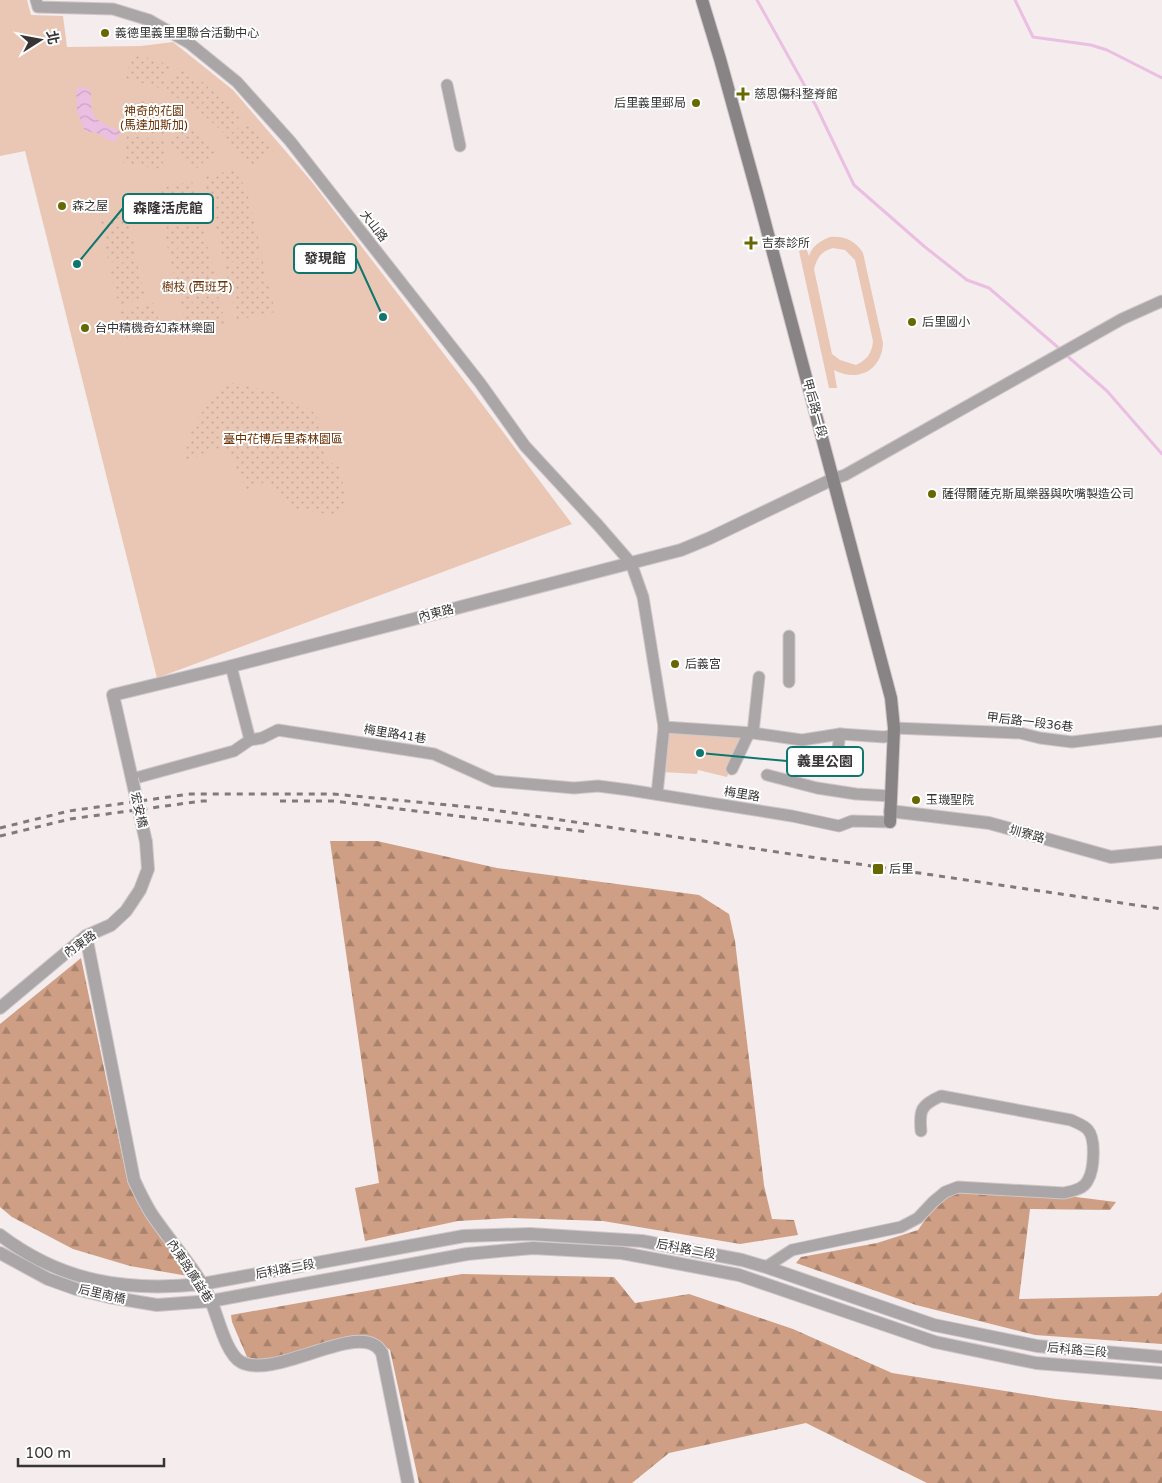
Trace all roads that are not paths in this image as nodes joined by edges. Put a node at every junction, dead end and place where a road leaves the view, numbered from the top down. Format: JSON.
{"nodes":[{"id":1,"x":36,"y":0,"type":"edge"},
{"id":2,"x":702,"y":0,"type":"edge"},
{"id":3,"x":447,"y":85,"type":"dead end"},
{"id":4,"x":460,"y":146,"type":"dead end"},
{"id":5,"x":1162,"y":300,"type":"edge"},
{"id":6,"x":833,"y":480,"type":"junction"},
{"id":7,"x":631,"y":563,"type":"junction"},
{"id":8,"x":789,"y":636,"type":"dead end"},
{"id":9,"x":231,"y":666,"type":"junction"},
{"id":10,"x":759,"y":677,"type":"dead end"},
{"id":11,"x":789,"y":682,"type":"dead end"},
{"id":12,"x":664,"y":727,"type":"junction"},
{"id":13,"x":894,"y":731,"type":"junction"},
{"id":14,"x":1162,"y":731,"type":"edge"},
{"id":15,"x":751,"y":733,"type":"junction"},
{"id":16,"x":840,"y":734,"type":"junction"},
{"id":17,"x":250,"y":740,"type":"junction"},
{"id":18,"x":836,"y":763,"type":"dead end"},
{"id":19,"x":732,"y":769,"type":"dead end"},
{"id":20,"x":767,"y":775,"type":"dead end"},
{"id":21,"x":132,"y":779,"type":"junction"},
{"id":22,"x":657,"y":794,"type":"junction"},
{"id":23,"x":891,"y":796,"type":"junction"},
{"id":24,"x":890,"y":816,"type":"junction"},
{"id":25,"x":146,"y":842,"type":"joint"},
{"id":26,"x":1162,"y":852,"type":"edge"},
{"id":27,"x":86,"y":936,"type":"junction"},
{"id":28,"x":0,"y":1008,"type":"edge"},
{"id":29,"x":921,"y":1131,"type":"dead end"},
{"id":30,"x":0,"y":1235,"type":"edge"},
{"id":31,"x":0,"y":1253,"type":"edge"},
{"id":32,"x":766,"y":1267,"type":"junction"},
{"id":33,"x":202,"y":1284,"type":"junction"},
{"id":34,"x":211,"y":1301,"type":"junction"},
{"id":35,"x":1162,"y":1357,"type":"edge"},
{"id":36,"x":1162,"y":1372,"type":"edge"},
{"id":37,"x":408,"y":1483,"type":"edge"}],
"edges":[{"from":1,"to":7,"type":"street","name":"大山路"},
{"from":2,"to":6,"type":"main road","name":"甲后路一段"},
{"from":3,"to":4,"type":"street"},
{"from":5,"to":6,"type":"street"},
{"from":6,"to":7,"type":"street","name":"內東路"},
{"from":6,"to":13,"type":"main road","name":"甲后路一段"},
{"from":7,"to":9,"type":"street","name":"內東路"},
{"from":7,"to":12,"type":"street"},
{"from":8,"to":11,"type":"street"},
{"from":9,"to":17,"type":"street"},
{"from":9,"to":21,"type":"street","name":"內東路"},
{"from":10,"to":15,"type":"street"},
{"from":12,"to":15,"type":"street"},
{"from":12,"to":22,"type":"street"},
{"from":13,"to":14,"type":"street","name":"甲后路一段36巷"},
{"from":13,"to":16,"type":"street"},
{"from":13,"to":23,"type":"main road","name":"甲后路一段"},
{"from":15,"to":16,"type":"street"},
{"from":15,"to":19,"type":"street"},
{"from":16,"to":18,"type":"street"},
{"from":17,"to":21,"type":"street","name":"梅里路41巷"},
{"from":17,"to":22,"type":"street","name":"梅里路41巷"},
{"from":20,"to":23,"type":"street"},
{"from":21,"to":25,"type":"street","name":"宏安橋","bridge":true},
{"from":22,"to":24,"type":"street","name":"梅里路"},
{"from":23,"to":24,"type":"main road","name":"甲后路一段"},
{"from":24,"to":26,"type":"street","name":"圳寮路"},
{"from":25,"to":27,"type":"street","name":"內東路"},
{"from":27,"to":28,"type":"street","name":"內東路"},
{"from":27,"to":33,"type":"street","name":"內東路廣益巷"},
{"from":29,"to":32,"type":"street"},
{"from":30,"to":33,"type":"street","name":"后里南橋"},
{"from":31,"to":34,"type":"street","name":"后里南橋"},
{"from":32,"to":33,"type":"street","name":"后科路二段"},
{"from":32,"to":35,"type":"street","name":"后科路二段"},
{"from":33,"to":34,"type":"street","name":"內東路廣益巷"},
{"from":34,"to":36,"type":"street","name":"后科路二段"},
{"from":34,"to":37,"type":"street","name":"內東路廣益巷"}]}
